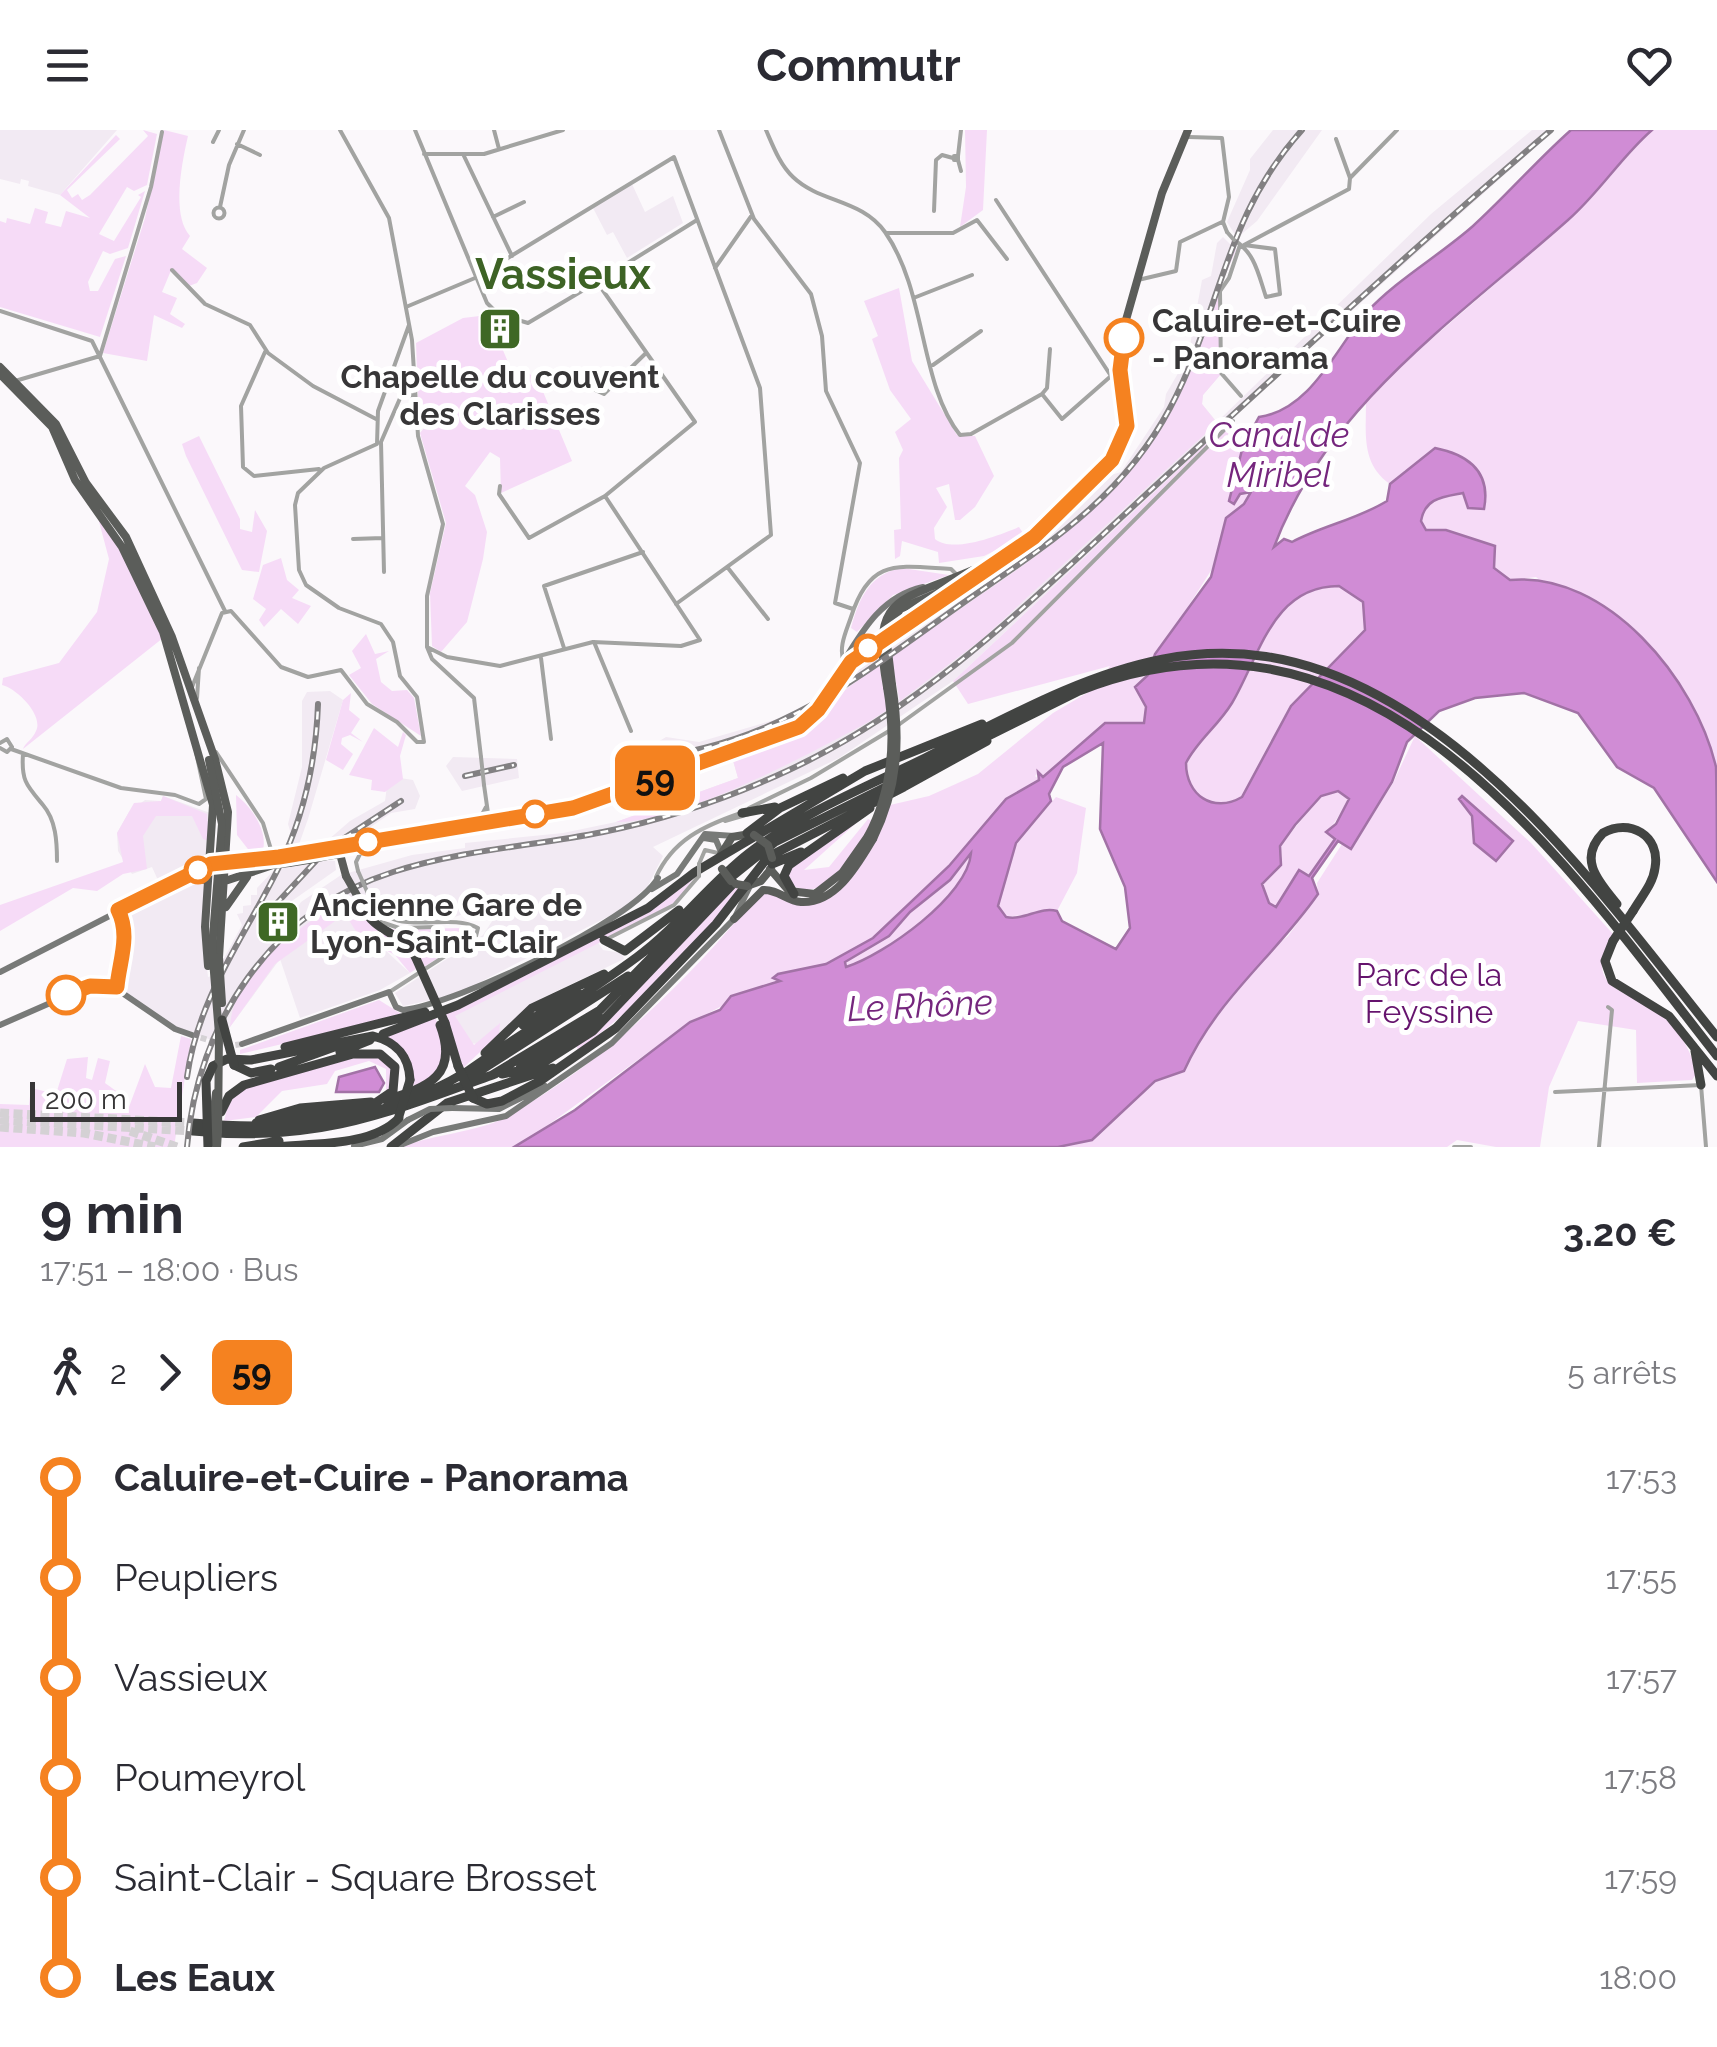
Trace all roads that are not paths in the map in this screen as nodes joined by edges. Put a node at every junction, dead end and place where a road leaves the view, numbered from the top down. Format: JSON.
{"nodes":[{"id":1,"x":219,"y":130,"type":"edge"},
{"id":2,"x":244,"y":130,"type":"edge"},
{"id":3,"x":340,"y":130,"type":"edge"},
{"id":4,"x":414,"y":130,"type":"edge"},
{"id":5,"x":494,"y":130,"type":"edge"},
{"id":6,"x":538,"y":130,"type":"edge"},
{"id":7,"x":564,"y":130,"type":"edge"},
{"id":8,"x":719,"y":130,"type":"edge"},
{"id":9,"x":766,"y":130,"type":"edge"},
{"id":10,"x":961,"y":130,"type":"edge"},
{"id":11,"x":1396,"y":130,"type":"edge"},
{"id":12,"x":162,"y":132,"type":"dead end"},
{"id":13,"x":1187,"y":133,"type":"edge"},
{"id":14,"x":540,"y":137,"type":"junction"},
{"id":15,"x":1336,"y":138,"type":"dead end"},
{"id":16,"x":214,"y":142,"type":"dead end"},
{"id":17,"x":237,"y":144,"type":"junction"},
{"id":18,"x":499,"y":150,"type":"junction"},
{"id":19,"x":424,"y":154,"type":"junction"},
{"id":20,"x":463,"y":154,"type":"junction"},
{"id":21,"x":260,"y":155,"type":"dead end"},
{"id":22,"x":957,"y":158,"type":"junction"},
{"id":23,"x":961,"y":171,"type":"dead end"},
{"id":24,"x":1350,"y":178,"type":"junction"},
{"id":25,"x":996,"y":200,"type":"dead end"},
{"id":26,"x":524,"y":202,"type":"dead end"},
{"id":27,"x":220,"y":207,"type":"dead end"},
{"id":28,"x":934,"y":211,"type":"dead end"},
{"id":29,"x":752,"y":215,"type":"junction"},
{"id":30,"x":493,"y":218,"type":"junction"},
{"id":31,"x":697,"y":220,"type":"junction"},
{"id":32,"x":1222,"y":222,"type":"junction"},
{"id":33,"x":886,"y":233,"type":"junction"},
{"id":34,"x":1242,"y":245,"type":"junction"},
{"id":35,"x":512,"y":256,"type":"junction"},
{"id":36,"x":1007,"y":258,"type":"dead end"},
{"id":37,"x":715,"y":268,"type":"junction"},
{"id":38,"x":172,"y":270,"type":"dead end"},
{"id":39,"x":972,"y":275,"type":"dead end"},
{"id":40,"x":475,"y":278,"type":"junction"},
{"id":41,"x":1138,"y":280,"type":"junction"},
{"id":42,"x":596,"y":282,"type":"junction"},
{"id":43,"x":916,"y":298,"type":"junction"},
{"id":44,"x":406,"y":307,"type":"junction"},
{"id":45,"x":0,"y":312,"type":"edge"},
{"id":46,"x":410,"y":325,"type":"junction"},
{"id":47,"x":982,"y":331,"type":"dead end"},
{"id":48,"x":1050,"y":349,"type":"dead end"},
{"id":49,"x":266,"y":351,"type":"junction"},
{"id":50,"x":646,"y":353,"type":"junction"},
{"id":51,"x":100,"y":356,"type":"junction"},
{"id":52,"x":932,"y":365,"type":"junction"},
{"id":53,"x":0,"y":370,"type":"edge"},
{"id":54,"x":1116,"y":376,"type":"junction"},
{"id":55,"x":566,"y":377,"type":"dead end"},
{"id":56,"x":15,"y":381,"type":"junction"},
{"id":57,"x":1042,"y":394,"type":"junction"},
{"id":58,"x":415,"y":395,"type":"junction"},
{"id":59,"x":1241,"y":396,"type":"dead end"},
{"id":60,"x":376,"y":419,"type":"junction"},
{"id":61,"x":1234,"y":422,"type":"dead end"},
{"id":62,"x":379,"y":443,"type":"junction"},
{"id":63,"x":324,"y":468,"type":"junction"},
{"id":64,"x":500,"y":486,"type":"dead end"},
{"id":65,"x":606,"y":496,"type":"junction"},
{"id":66,"x":353,"y":538,"type":"dead end"},
{"id":67,"x":383,"y":538,"type":"junction"},
{"id":68,"x":643,"y":552,"type":"junction"},
{"id":69,"x":995,"y":561,"type":"junction"},
{"id":70,"x":728,"y":568,"type":"junction"},
{"id":71,"x":384,"y":572,"type":"dead end"},
{"id":72,"x":975,"y":574,"type":"junction"},
{"id":73,"x":958,"y":576,"type":"junction"},
{"id":74,"x":944,"y":585,"type":"junction"},
{"id":75,"x":676,"y":604,"type":"junction"},
{"id":76,"x":854,"y":609,"type":"junction"},
{"id":77,"x":225,"y":612,"type":"junction"},
{"id":78,"x":768,"y":619,"type":"dead end"},
{"id":79,"x":594,"y":642,"type":"junction"},
{"id":80,"x":427,"y":646,"type":"junction"},
{"id":81,"x":565,"y":650,"type":"junction"},
{"id":82,"x":541,"y":658,"type":"junction"},
{"id":83,"x":846,"y":664,"type":"junction"},
{"id":84,"x":182,"y":693,"type":"junction"},
{"id":85,"x":194,"y":702,"type":"junction"},
{"id":86,"x":1005,"y":722,"type":"junction"},
{"id":87,"x":198,"y":730,"type":"junction"},
{"id":88,"x":630,"y":732,"type":"dead end"},
{"id":89,"x":551,"y":738,"type":"dead end"},
{"id":90,"x":1,"y":744,"type":"edge"},
{"id":91,"x":1447,"y":748,"type":"junction"},
{"id":92,"x":11,"y":749,"type":"junction"},
{"id":93,"x":200,"y":752,"type":"junction"},
{"id":94,"x":23,"y":754,"type":"junction"},
{"id":95,"x":212,"y":760,"type":"junction"},
{"id":96,"x":865,"y":771,"type":"junction"},
{"id":97,"x":234,"y":784,"type":"junction"},
{"id":98,"x":904,"y":788,"type":"junction"},
{"id":99,"x":820,"y":789,"type":"junction"},
{"id":100,"x":225,"y":795,"type":"junction"},
{"id":101,"x":486,"y":806,"type":"junction"},
{"id":102,"x":749,"y":810,"type":"junction"},
{"id":103,"x":490,"y":822,"type":"junction"},
{"id":104,"x":476,"y":824,"type":"junction"},
{"id":105,"x":437,"y":831,"type":"junction"},
{"id":106,"x":750,"y":834,"type":"junction"},
{"id":107,"x":735,"y":836,"type":"junction"},
{"id":108,"x":214,"y":842,"type":"junction"},
{"id":109,"x":698,"y":842,"type":"junction"},
{"id":110,"x":228,"y":844,"type":"junction"},
{"id":111,"x":814,"y":846,"type":"junction"},
{"id":112,"x":364,"y":847,"type":"junction"},
{"id":113,"x":269,"y":849,"type":"junction"},
{"id":114,"x":344,"y":850,"type":"junction"},
{"id":115,"x":309,"y":856,"type":"junction"},
{"id":116,"x":263,"y":859,"type":"junction"},
{"id":117,"x":57,"y":860,"type":"dead end"},
{"id":118,"x":275,"y":860,"type":"junction"},
{"id":119,"x":721,"y":860,"type":"junction"},
{"id":120,"x":227,"y":862,"type":"junction"},
{"id":121,"x":356,"y":862,"type":"junction"},
{"id":122,"x":771,"y":863,"type":"junction"},
{"id":123,"x":211,"y":864,"type":"junction"},
{"id":124,"x":252,"y":872,"type":"junction"},
{"id":125,"x":176,"y":881,"type":"junction"},
{"id":126,"x":208,"y":882,"type":"junction"},
{"id":127,"x":225,"y":882,"type":"junction"},
{"id":128,"x":655,"y":883,"type":"junction"},
{"id":129,"x":734,"y":883,"type":"junction"},
{"id":130,"x":752,"y":884,"type":"junction"},
{"id":131,"x":791,"y":896,"type":"junction"},
{"id":132,"x":366,"y":902,"type":"junction"},
{"id":133,"x":118,"y":910,"type":"junction"},
{"id":134,"x":679,"y":910,"type":"junction"},
{"id":135,"x":734,"y":918,"type":"junction"},
{"id":136,"x":470,"y":924,"type":"junction"},
{"id":137,"x":221,"y":925,"type":"junction"},
{"id":138,"x":1636,"y":936,"type":"junction"},
{"id":139,"x":604,"y":940,"type":"joint"},
{"id":140,"x":642,"y":960,"type":"junction"},
{"id":141,"x":622,"y":967,"type":"junction"},
{"id":142,"x":0,"y":972,"type":"edge"},
{"id":143,"x":114,"y":976,"type":"junction"},
{"id":144,"x":105,"y":985,"type":"junction"},
{"id":145,"x":115,"y":988,"type":"junction"},
{"id":146,"x":388,"y":992,"type":"junction"},
{"id":147,"x":452,"y":1008,"type":"junction"},
{"id":148,"x":1608,"y":1008,"type":"dead end"},
{"id":149,"x":605,"y":1017,"type":"junction"},
{"id":150,"x":222,"y":1020,"type":"junction"},
{"id":151,"x":443,"y":1024,"type":"junction"},
{"id":152,"x":0,"y":1025,"type":"edge"},
{"id":153,"x":192,"y":1035,"type":"tunnel mouth"},
{"id":154,"x":376,"y":1037,"type":"junction"},
{"id":155,"x":1717,"y":1037,"type":"edge"},
{"id":156,"x":530,"y":1039,"type":"junction"},
{"id":157,"x":242,"y":1044,"type":"tunnel mouth"},
{"id":158,"x":1694,"y":1048,"type":"junction"},
{"id":159,"x":515,"y":1056,"type":"junction"},
{"id":160,"x":1717,"y":1056,"type":"edge"},
{"id":161,"x":574,"y":1059,"type":"junction"},
{"id":162,"x":237,"y":1062,"type":"junction"},
{"id":163,"x":216,"y":1065,"type":"junction"},
{"id":164,"x":464,"y":1072,"type":"junction"},
{"id":165,"x":492,"y":1075,"type":"junction"},
{"id":166,"x":1717,"y":1076,"type":"edge"},
{"id":167,"x":558,"y":1079,"type":"junction"},
{"id":168,"x":1701,"y":1085,"type":"junction"},
{"id":169,"x":1604,"y":1090,"type":"junction"},
{"id":170,"x":448,"y":1091,"type":"junction"},
{"id":171,"x":1554,"y":1092,"type":"dead end"},
{"id":172,"x":214,"y":1101,"type":"junction"},
{"id":173,"x":379,"y":1102,"type":"junction"},
{"id":174,"x":402,"y":1118,"type":"junction"},
{"id":175,"x":424,"y":1121,"type":"junction"},
{"id":176,"x":216,"y":1122,"type":"junction"},
{"id":177,"x":249,"y":1123,"type":"junction"},
{"id":178,"x":372,"y":1135,"type":"junction"},
{"id":179,"x":275,"y":1144,"type":"edge"},
{"id":180,"x":353,"y":1145,"type":"edge"},
{"id":181,"x":212,"y":1147,"type":"edge"},
{"id":182,"x":243,"y":1147,"type":"edge"},
{"id":183,"x":312,"y":1147,"type":"edge"},
{"id":184,"x":334,"y":1147,"type":"edge"},
{"id":185,"x":378,"y":1147,"type":"edge"},
{"id":186,"x":392,"y":1147,"type":"edge"},
{"id":187,"x":1454,"y":1147,"type":"edge"},
{"id":188,"x":1471,"y":1147,"type":"edge"},
{"id":189,"x":1599,"y":1147,"type":"edge"},
{"id":190,"x":1706,"y":1147,"type":"edge"}],
"edges":[{"from":1,"to":16,"type":"street"},
{"from":2,"to":17,"type":"street"},
{"from":3,"to":44,"type":"street"},
{"from":4,"to":19,"type":"street"},
{"from":5,"to":18,"type":"street"},
{"from":6,"to":14,"type":"street"},
{"from":7,"to":14,"type":"street"},
{"from":8,"to":29,"type":"street"},
{"from":9,"to":33,"type":"street"},
{"from":10,"to":22,"type":"street"},
{"from":11,"to":24,"type":"street"},
{"from":12,"to":51,"type":"street"},
{"from":13,"to":32,"type":"street"},
{"from":13,"to":41,"type":"main road"},
{"from":14,"to":18,"type":"street"},
{"from":15,"to":24,"type":"street"},
{"from":17,"to":21,"type":"street"},
{"from":17,"to":27,"type":"street"},
{"from":18,"to":20,"type":"street"},
{"from":19,"to":20,"type":"street"},
{"from":19,"to":40,"type":"street"},
{"from":20,"to":30,"type":"street"},
{"from":22,"to":23,"type":"street"},
{"from":22,"to":28,"type":"street"},
{"from":24,"to":34,"type":"street"},
{"from":25,"to":54,"type":"street"},
{"from":26,"to":30,"type":"street"},
{"from":29,"to":37,"type":"street"},
{"from":29,"to":76,"type":"street"},
{"from":30,"to":35,"type":"street"},
{"from":31,"to":35,"type":"street"},
{"from":31,"to":37,"type":"street"},
{"from":31,"to":42,"type":"street"},
{"from":32,"to":34,"type":"street","bridge":true},
{"from":32,"to":41,"type":"street"},
{"from":33,"to":36,"type":"street"},
{"from":33,"to":43,"type":"street"},
{"from":34,"to":34,"type":"street"},
{"from":34,"to":59,"type":"street"},
{"from":35,"to":40,"type":"street"},
{"from":37,"to":70,"type":"street"},
{"from":38,"to":49,"type":"street"},
{"from":39,"to":43,"type":"street"},
{"from":40,"to":42,"type":"street"},
{"from":40,"to":44,"type":"street"},
{"from":41,"to":54,"type":"main road"},
{"from":42,"to":50,"type":"street"},
{"from":43,"to":52,"type":"street"},
{"from":44,"to":46,"type":"street"},
{"from":45,"to":51,"type":"street"},
{"from":46,"to":58,"type":"street"},
{"from":46,"to":60,"type":"street"},
{"from":47,"to":52,"type":"street"},
{"from":48,"to":57,"type":"street"},
{"from":49,"to":60,"type":"street"},
{"from":49,"to":63,"type":"street"},
{"from":50,"to":55,"type":"street"},
{"from":50,"to":65,"type":"street"},
{"from":51,"to":56,"type":"street"},
{"from":51,"to":77,"type":"street"},
{"from":52,"to":57,"type":"street"},
{"from":53,"to":56,"type":"main road"},
{"from":53,"to":84,"type":"main road"},
{"from":54,"to":57,"type":"street"},
{"from":54,"to":69,"type":"main road"},
{"from":56,"to":85,"type":"main road"},
{"from":58,"to":62,"type":"street"},
{"from":58,"to":80,"type":"street"},
{"from":60,"to":62,"type":"street"},
{"from":61,"to":102,"type":"street"},
{"from":62,"to":63,"type":"street"},
{"from":62,"to":67,"type":"street"},
{"from":63,"to":77,"type":"street"},
{"from":64,"to":65,"type":"street"},
{"from":65,"to":68,"type":"street"},
{"from":66,"to":67,"type":"street"},
{"from":67,"to":71,"type":"street"},
{"from":68,"to":75,"type":"street"},
{"from":68,"to":81,"type":"street"},
{"from":69,"to":72,"type":"main road"},
{"from":69,"to":73,"type":"main road"},
{"from":70,"to":75,"type":"street"},
{"from":70,"to":78,"type":"street"},
{"from":72,"to":74,"type":"main road"},
{"from":72,"to":83,"type":"main road","bridge":true},
{"from":73,"to":74,"type":"main road"},
{"from":73,"to":76,"type":"street"},
{"from":74,"to":83,"type":"main road"},
{"from":74,"to":131,"type":"main road","bridge":true},
{"from":75,"to":79,"type":"street"},
{"from":76,"to":83,"type":"street"},
{"from":77,"to":85,"type":"street"},
{"from":79,"to":81,"type":"street"},
{"from":79,"to":88,"type":"street"},
{"from":80,"to":82,"type":"street"},
{"from":80,"to":101,"type":"street","bridge":true},
{"from":81,"to":82,"type":"street"},
{"from":82,"to":89,"type":"street"},
{"from":83,"to":103,"type":"main road","bridge":true},
{"from":84,"to":87,"type":"main road"},
{"from":84,"to":93,"type":"main road"},
{"from":85,"to":87,"type":"main road"},
{"from":85,"to":95,"type":"main road"},
{"from":85,"to":97,"type":"street"},
{"from":86,"to":91,"type":"highway"},
{"from":86,"to":96,"type":"highway"},
{"from":86,"to":98,"type":"highway"},
{"from":86,"to":140,"type":"highway"},
{"from":87,"to":95,"type":"main road"},
{"from":90,"to":92,"type":"street"},
{"from":90,"to":92,"type":"street"},
{"from":91,"to":138,"type":"highway"},
{"from":91,"to":160,"type":"highway"},
{"from":92,"to":94,"type":"street"},
{"from":93,"to":94,"type":"street"},
{"from":93,"to":108,"type":"main road"},
{"from":94,"to":117,"type":"street"},
{"from":95,"to":100,"type":"main road"},
{"from":95,"to":163,"type":"main road","bridge":true},
{"from":96,"to":99,"type":"highway"},
{"from":96,"to":147,"type":"highway"},
{"from":97,"to":100,"type":"street"},
{"from":97,"to":113,"type":"street"},
{"from":98,"to":111,"type":"highway"},
{"from":98,"to":161,"type":"highway"},
{"from":99,"to":102,"type":"highway"},
{"from":99,"to":106,"type":"highway"},
{"from":100,"to":110,"type":"main road"},
{"from":101,"to":103,"type":"street"},
{"from":101,"to":104,"type":"street"},
{"from":102,"to":128,"type":"street"},
{"from":103,"to":104,"type":"main road"},
{"from":104,"to":105,"type":"main road"},
{"from":105,"to":112,"type":"main road"},
{"from":105,"to":114,"type":"main road"},
{"from":106,"to":107,"type":"main road"},
{"from":106,"to":122,"type":"main road","bridge":true},
{"from":107,"to":109,"type":"main road"},
{"from":107,"to":119,"type":"main road"},
{"from":108,"to":110,"type":"main road"},
{"from":108,"to":123,"type":"main road"},
{"from":109,"to":119,"type":"main road"},
{"from":109,"to":128,"type":"main road"},
{"from":110,"to":120,"type":"main road"},
{"from":111,"to":122,"type":"highway"},
{"from":111,"to":131,"type":"highway"},
{"from":112,"to":114,"type":"main road"},
{"from":112,"to":121,"type":"street"},
{"from":113,"to":116,"type":"street"},
{"from":113,"to":118,"type":"street"},
{"from":114,"to":115,"type":"main road","bridge":true},
{"from":114,"to":115,"type":"main road","bridge":true},
{"from":114,"to":121,"type":"street"},
{"from":114,"to":132,"type":"main road","bridge":true},
{"from":115,"to":118,"type":"main road","bridge":true},
{"from":116,"to":118,"type":"main road"},
{"from":116,"to":120,"type":"main road"},
{"from":118,"to":124,"type":"main road"},
{"from":119,"to":129,"type":"main road","bridge":true},
{"from":119,"to":134,"type":"highway"},
{"from":119,"to":139,"type":"street","bridge":true},
{"from":120,"to":123,"type":"main road"},
{"from":120,"to":127,"type":"main road"},
{"from":121,"to":132,"type":"street","bridge":true},
{"from":122,"to":130,"type":"main road"},
{"from":122,"to":131,"type":"main road"},
{"from":123,"to":125,"type":"main road"},
{"from":123,"to":126,"type":"main road"},
{"from":124,"to":127,"type":"main road"},
{"from":124,"to":137,"type":"main road"},
{"from":125,"to":126,"type":"main road"},
{"from":125,"to":133,"type":"main road"},
{"from":126,"to":127,"type":"main road"},
{"from":126,"to":172,"type":"main road","bridge":true},
{"from":127,"to":137,"type":"main road"},
{"from":128,"to":146,"type":"main road"},
{"from":129,"to":130,"type":"main road","bridge":true},
{"from":129,"to":149,"type":"highway"},
{"from":130,"to":131,"type":"main road"},
{"from":130,"to":135,"type":"main road"},
{"from":131,"to":135,"type":"main road"},
{"from":132,"to":136,"type":"street"},
{"from":132,"to":136,"type":"street"},
{"from":132,"to":151,"type":"highway","bridge":true},
{"from":133,"to":142,"type":"main road"},
{"from":133,"to":143,"type":"main road"},
{"from":134,"to":139,"type":"highway"},
{"from":134,"to":141,"type":"highway"},
{"from":135,"to":167,"type":"main road"},
{"from":136,"to":146,"type":"street"},
{"from":137,"to":150,"type":"main road","bridge":true},
{"from":138,"to":155,"type":"highway"},
{"from":138,"to":158,"type":"highway","bridge":true},
{"from":140,"to":141,"type":"highway"},
{"from":140,"to":149,"type":"highway"},
{"from":140,"to":156,"type":"highway"},
{"from":140,"to":156,"type":"highway"},
{"from":140,"to":159,"type":"highway"},
{"from":140,"to":165,"type":"highway"},
{"from":141,"to":164,"type":"highway"},
{"from":143,"to":144,"type":"main road"},
{"from":143,"to":145,"type":"main road"},
{"from":144,"to":145,"type":"main road"},
{"from":144,"to":152,"type":"main road"},
{"from":145,"to":153,"type":"main road"},
{"from":146,"to":157,"type":"main road"},
{"from":147,"to":154,"type":"highway"},
{"from":147,"to":162,"type":"highway"},
{"from":148,"to":169,"type":"street"},
{"from":149,"to":165,"type":"highway"},
{"from":149,"to":165,"type":"highway"},
{"from":150,"to":162,"type":"highway","bridge":true},
{"from":150,"to":176,"type":"main road","bridge":true},
{"from":151,"to":164,"type":"highway"},
{"from":151,"to":173,"type":"highway"},
{"from":154,"to":162,"type":"highway"},
{"from":154,"to":162,"type":"highway"},
{"from":154,"to":174,"type":"highway","bridge":true},
{"from":156,"to":159,"type":"highway"},
{"from":156,"to":164,"type":"highway"},
{"from":158,"to":166,"type":"highway"},
{"from":158,"to":168,"type":"highway"},
{"from":159,"to":164,"type":"highway"},
{"from":161,"to":164,"type":"highway","bridge":true},
{"from":161,"to":175,"type":"highway"},
{"from":162,"to":163,"type":"highway"},
{"from":163,"to":172,"type":"main road","bridge":true},
{"from":163,"to":176,"type":"main road","bridge":true},
{"from":163,"to":181,"type":"highway","bridge":true},
{"from":164,"to":170,"type":"highway"},
{"from":164,"to":176,"type":"highway"},
{"from":165,"to":170,"type":"highway"},
{"from":167,"to":174,"type":"main road","bridge":true},
{"from":167,"to":186,"type":"main road"},
{"from":168,"to":169,"type":"street"},
{"from":168,"to":190,"type":"street"},
{"from":169,"to":171,"type":"street"},
{"from":169,"to":189,"type":"street"},
{"from":170,"to":176,"type":"highway"},
{"from":172,"to":176,"type":"main road","bridge":true},
{"from":173,"to":176,"type":"highway","bridge":true},
{"from":173,"to":177,"type":"highway"},
{"from":173,"to":177,"type":"highway"},
{"from":174,"to":178,"type":"highway"},
{"from":174,"to":180,"type":"highway"},
{"from":175,"to":185,"type":"highway"},
{"from":175,"to":186,"type":"highway"},
{"from":176,"to":177,"type":"highway"},
{"from":176,"to":181,"type":"main road","bridge":true},
{"from":176,"to":181,"type":"main road","bridge":true},
{"from":178,"to":179,"type":"highway"},
{"from":178,"to":180,"type":"highway"},
{"from":179,"to":180,"type":"highway"},
{"from":179,"to":182,"type":"highway"},
{"from":180,"to":183,"type":"highway"},
{"from":180,"to":184,"type":"highway"},
{"from":187,"to":188,"type":"street"}]}
